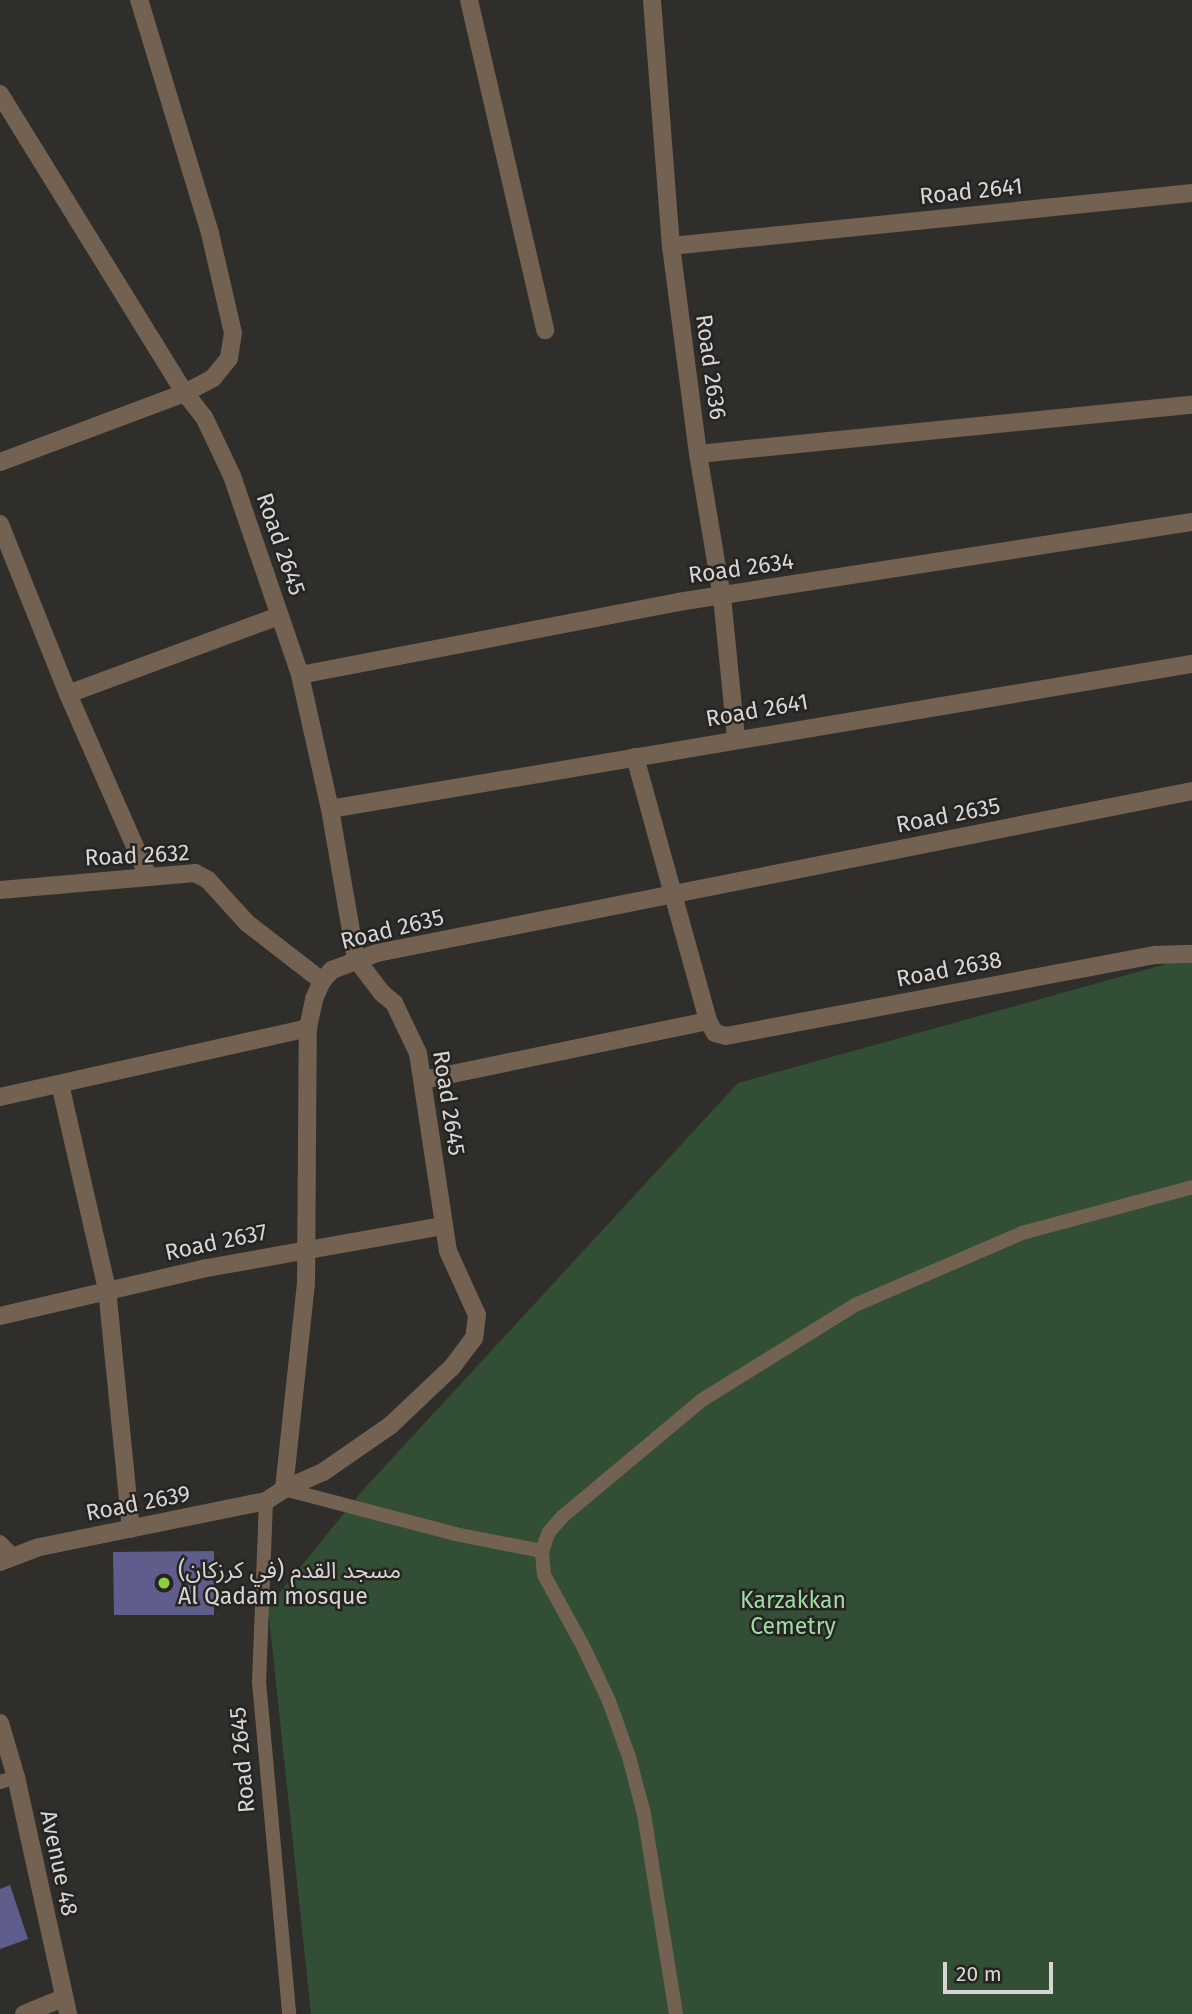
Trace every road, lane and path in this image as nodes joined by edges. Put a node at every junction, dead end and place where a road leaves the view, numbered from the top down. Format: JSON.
{"nodes":[{"id":1,"x":139,"y":0,"type":"edge"},
{"id":2,"x":469,"y":0,"type":"edge"},
{"id":3,"x":652,"y":0,"type":"edge"},
{"id":4,"x":0,"y":94,"type":"edge"},
{"id":5,"x":1192,"y":193,"type":"edge"},
{"id":6,"x":671,"y":246,"type":"junction"},
{"id":7,"x":545,"y":330,"type":"dead end"},
{"id":8,"x":185,"y":393,"type":"junction"},
{"id":9,"x":1192,"y":405,"type":"edge"},
{"id":10,"x":698,"y":454,"type":"junction"},
{"id":11,"x":0,"y":461,"type":"edge"},
{"id":12,"x":1192,"y":522,"type":"edge"},
{"id":13,"x":0,"y":524,"type":"edge"},
{"id":14,"x":6,"y":549,"type":"edge"},
{"id":15,"x":722,"y":597,"type":"junction"},
{"id":16,"x":279,"y":616,"type":"junction"},
{"id":17,"x":1192,"y":664,"type":"edge"},
{"id":18,"x":300,"y":675,"type":"junction"},
{"id":19,"x":68,"y":694,"type":"junction"},
{"id":20,"x":736,"y":738,"type":"junction"},
{"id":21,"x":635,"y":757,"type":"junction"},
{"id":22,"x":1192,"y":791,"type":"edge"},
{"id":23,"x":330,"y":809,"type":"junction"},
{"id":24,"x":148,"y":876,"type":"junction"},
{"id":25,"x":0,"y":890,"type":"edge"},
{"id":26,"x":673,"y":895,"type":"junction"},
{"id":27,"x":1192,"y":954,"type":"edge"},
{"id":28,"x":356,"y":959,"type":"junction"},
{"id":29,"x":322,"y":981,"type":"junction"},
{"id":30,"x":711,"y":1027,"type":"junction"},
{"id":31,"x":308,"y":1028,"type":"junction"},
{"id":32,"x":423,"y":1080,"type":"junction"},
{"id":33,"x":60,"y":1084,"type":"junction"},
{"id":34,"x":0,"y":1097,"type":"edge"},
{"id":35,"x":1192,"y":1187,"type":"edge"},
{"id":36,"x":443,"y":1226,"type":"junction"},
{"id":37,"x":307,"y":1248,"type":"junction"},
{"id":38,"x":107,"y":1290,"type":"junction"},
{"id":39,"x":0,"y":1316,"type":"edge"},
{"id":40,"x":284,"y":1489,"type":"junction"},
{"id":41,"x":266,"y":1502,"type":"junction"},
{"id":42,"x":131,"y":1530,"type":"junction"},
{"id":43,"x":0,"y":1542,"type":"edge"},
{"id":44,"x":542,"y":1551,"type":"junction"},
{"id":45,"x":7,"y":1558,"type":"edge"},
{"id":46,"x":0,"y":1723,"type":"edge"},
{"id":47,"x":8,"y":1780,"type":"edge"},
{"id":48,"x":66,"y":2006,"type":"edge"},
{"id":49,"x":24,"y":2014,"type":"edge"},
{"id":50,"x":289,"y":2014,"type":"edge"},
{"id":51,"x":676,"y":2014,"type":"edge"}],
"edges":[{"from":1,"to":8,"type":"street"},
{"from":2,"to":7,"type":"street"},
{"from":3,"to":6,"type":"street","name":"Road 2636"},
{"from":4,"to":8,"type":"street","name":"Road 2645"},
{"from":5,"to":6,"type":"street","name":"Road 2641"},
{"from":6,"to":10,"type":"street","name":"Road 2636"},
{"from":8,"to":11,"type":"street"},
{"from":8,"to":16,"type":"street","name":"Road 2645"},
{"from":9,"to":10,"type":"street"},
{"from":10,"to":15,"type":"street","name":"Road 2636"},
{"from":12,"to":15,"type":"street","name":"Road 2634"},
{"from":13,"to":14,"type":"street"},
{"from":14,"to":19,"type":"street"},
{"from":15,"to":18,"type":"street","name":"Road 2634"},
{"from":15,"to":20,"type":"street","name":"Road 2636"},
{"from":16,"to":18,"type":"street","name":"Road 2645"},
{"from":16,"to":19,"type":"street"},
{"from":17,"to":20,"type":"street","name":"Road 2641"},
{"from":18,"to":23,"type":"street","name":"Road 2645"},
{"from":19,"to":24,"type":"street"},
{"from":20,"to":21,"type":"street","name":"Road 2641"},
{"from":21,"to":23,"type":"street","name":"Road 2641"},
{"from":21,"to":26,"type":"street"},
{"from":22,"to":26,"type":"street","name":"Road 2635"},
{"from":23,"to":28,"type":"street","name":"Road 2645"},
{"from":24,"to":25,"type":"street","name":"Road 2632"},
{"from":24,"to":29,"type":"street","name":"Road 2632"},
{"from":26,"to":28,"type":"street","name":"Road 2635"},
{"from":26,"to":30,"type":"street"},
{"from":27,"to":30,"type":"street","name":"Road 2638"},
{"from":28,"to":29,"type":"street","name":"Road 2635"},
{"from":28,"to":32,"type":"street","name":"Road 2645"},
{"from":29,"to":31,"type":"street","name":"Road 2635"},
{"from":30,"to":32,"type":"street","name":"Road 2638"},
{"from":31,"to":33,"type":"street"},
{"from":31,"to":37,"type":"street"},
{"from":32,"to":36,"type":"street","name":"Road 2645"},
{"from":33,"to":34,"type":"street"},
{"from":33,"to":38,"type":"street"},
{"from":35,"to":44,"type":"lane"},
{"from":36,"to":37,"type":"street","name":"Road 2637"},
{"from":36,"to":40,"type":"street","name":"Road 2645"},
{"from":37,"to":38,"type":"street","name":"Road 2637"},
{"from":37,"to":40,"type":"street"},
{"from":38,"to":39,"type":"street","name":"Road 2637"},
{"from":38,"to":42,"type":"street"},
{"from":40,"to":41,"type":"street","name":"Road 2639"},
{"from":40,"to":44,"type":"lane"},
{"from":41,"to":42,"type":"street","name":"Road 2639"},
{"from":41,"to":50,"type":"lane","name":"Road 2645"},
{"from":42,"to":45,"type":"street","name":"Road 2639"},
{"from":43,"to":45,"type":"lane"},
{"from":44,"to":51,"type":"lane"},
{"from":46,"to":47,"type":"street","name":"Avenue 48"},
{"from":47,"to":48,"type":"street","name":"Avenue 48"},
{"from":48,"to":49,"type":"street"}]}
